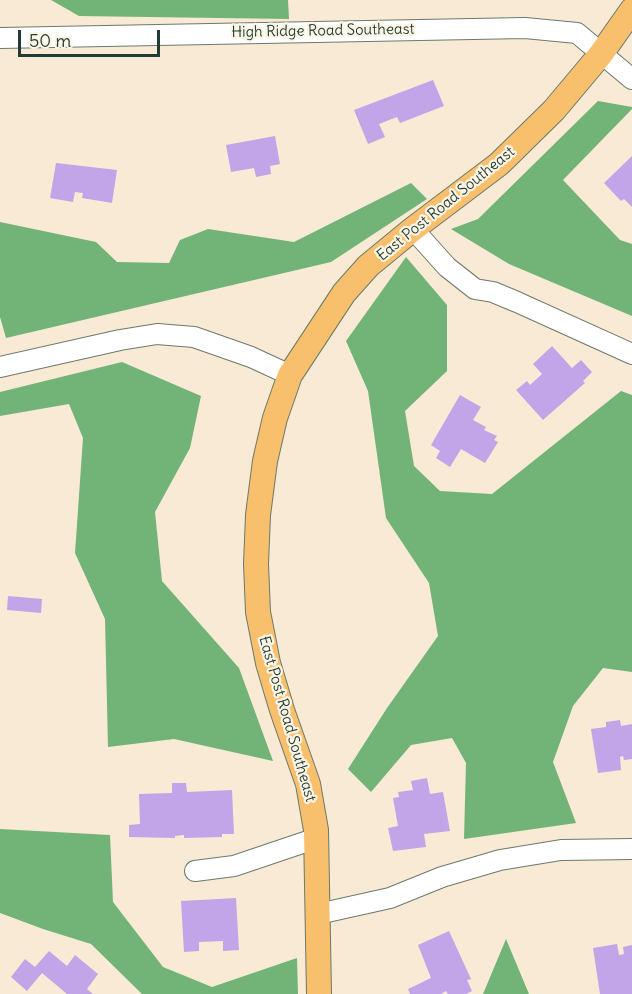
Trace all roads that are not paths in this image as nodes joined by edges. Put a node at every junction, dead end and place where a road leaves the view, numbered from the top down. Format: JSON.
{"nodes":[{"id":1,"x":630,"y":18,"type":"edge"},
{"id":2,"x":0,"y":38,"type":"edge"},
{"id":3,"x":601,"y":54,"type":"junction"},
{"id":4,"x":632,"y":79,"type":"edge"},
{"id":5,"x":413,"y":229,"type":"junction"},
{"id":6,"x":632,"y":354,"type":"edge"},
{"id":7,"x":0,"y":367,"type":"edge"},
{"id":8,"x":290,"y":375,"type":"junction"},
{"id":9,"x":316,"y":838,"type":"junction"},
{"id":10,"x":632,"y":849,"type":"edge"},
{"id":11,"x":195,"y":871,"type":"dead end"},
{"id":12,"x":318,"y":914,"type":"junction"},
{"id":13,"x":319,"y":994,"type":"edge"}],
"edges":[{"from":1,"to":3,"type":"main road","name":"East Post Road Southeast"},
{"from":2,"to":3,"type":"street","name":"High Ridge Road Southeast"},
{"from":3,"to":4,"type":"street","name":"High Ridge Road Southeast"},
{"from":3,"to":5,"type":"main road","name":"East Post Road Southeast"},
{"from":5,"to":6,"type":"street"},
{"from":5,"to":8,"type":"main road","name":"East Post Road Southeast"},
{"from":7,"to":8,"type":"street"},
{"from":8,"to":9,"type":"main road","name":"East Post Road Southeast"},
{"from":9,"to":11,"type":"street"},
{"from":9,"to":12,"type":"main road","name":"East Post Road Southeast"},
{"from":10,"to":12,"type":"street"},
{"from":12,"to":13,"type":"main road","name":"East Post Road Southeast"}]}
